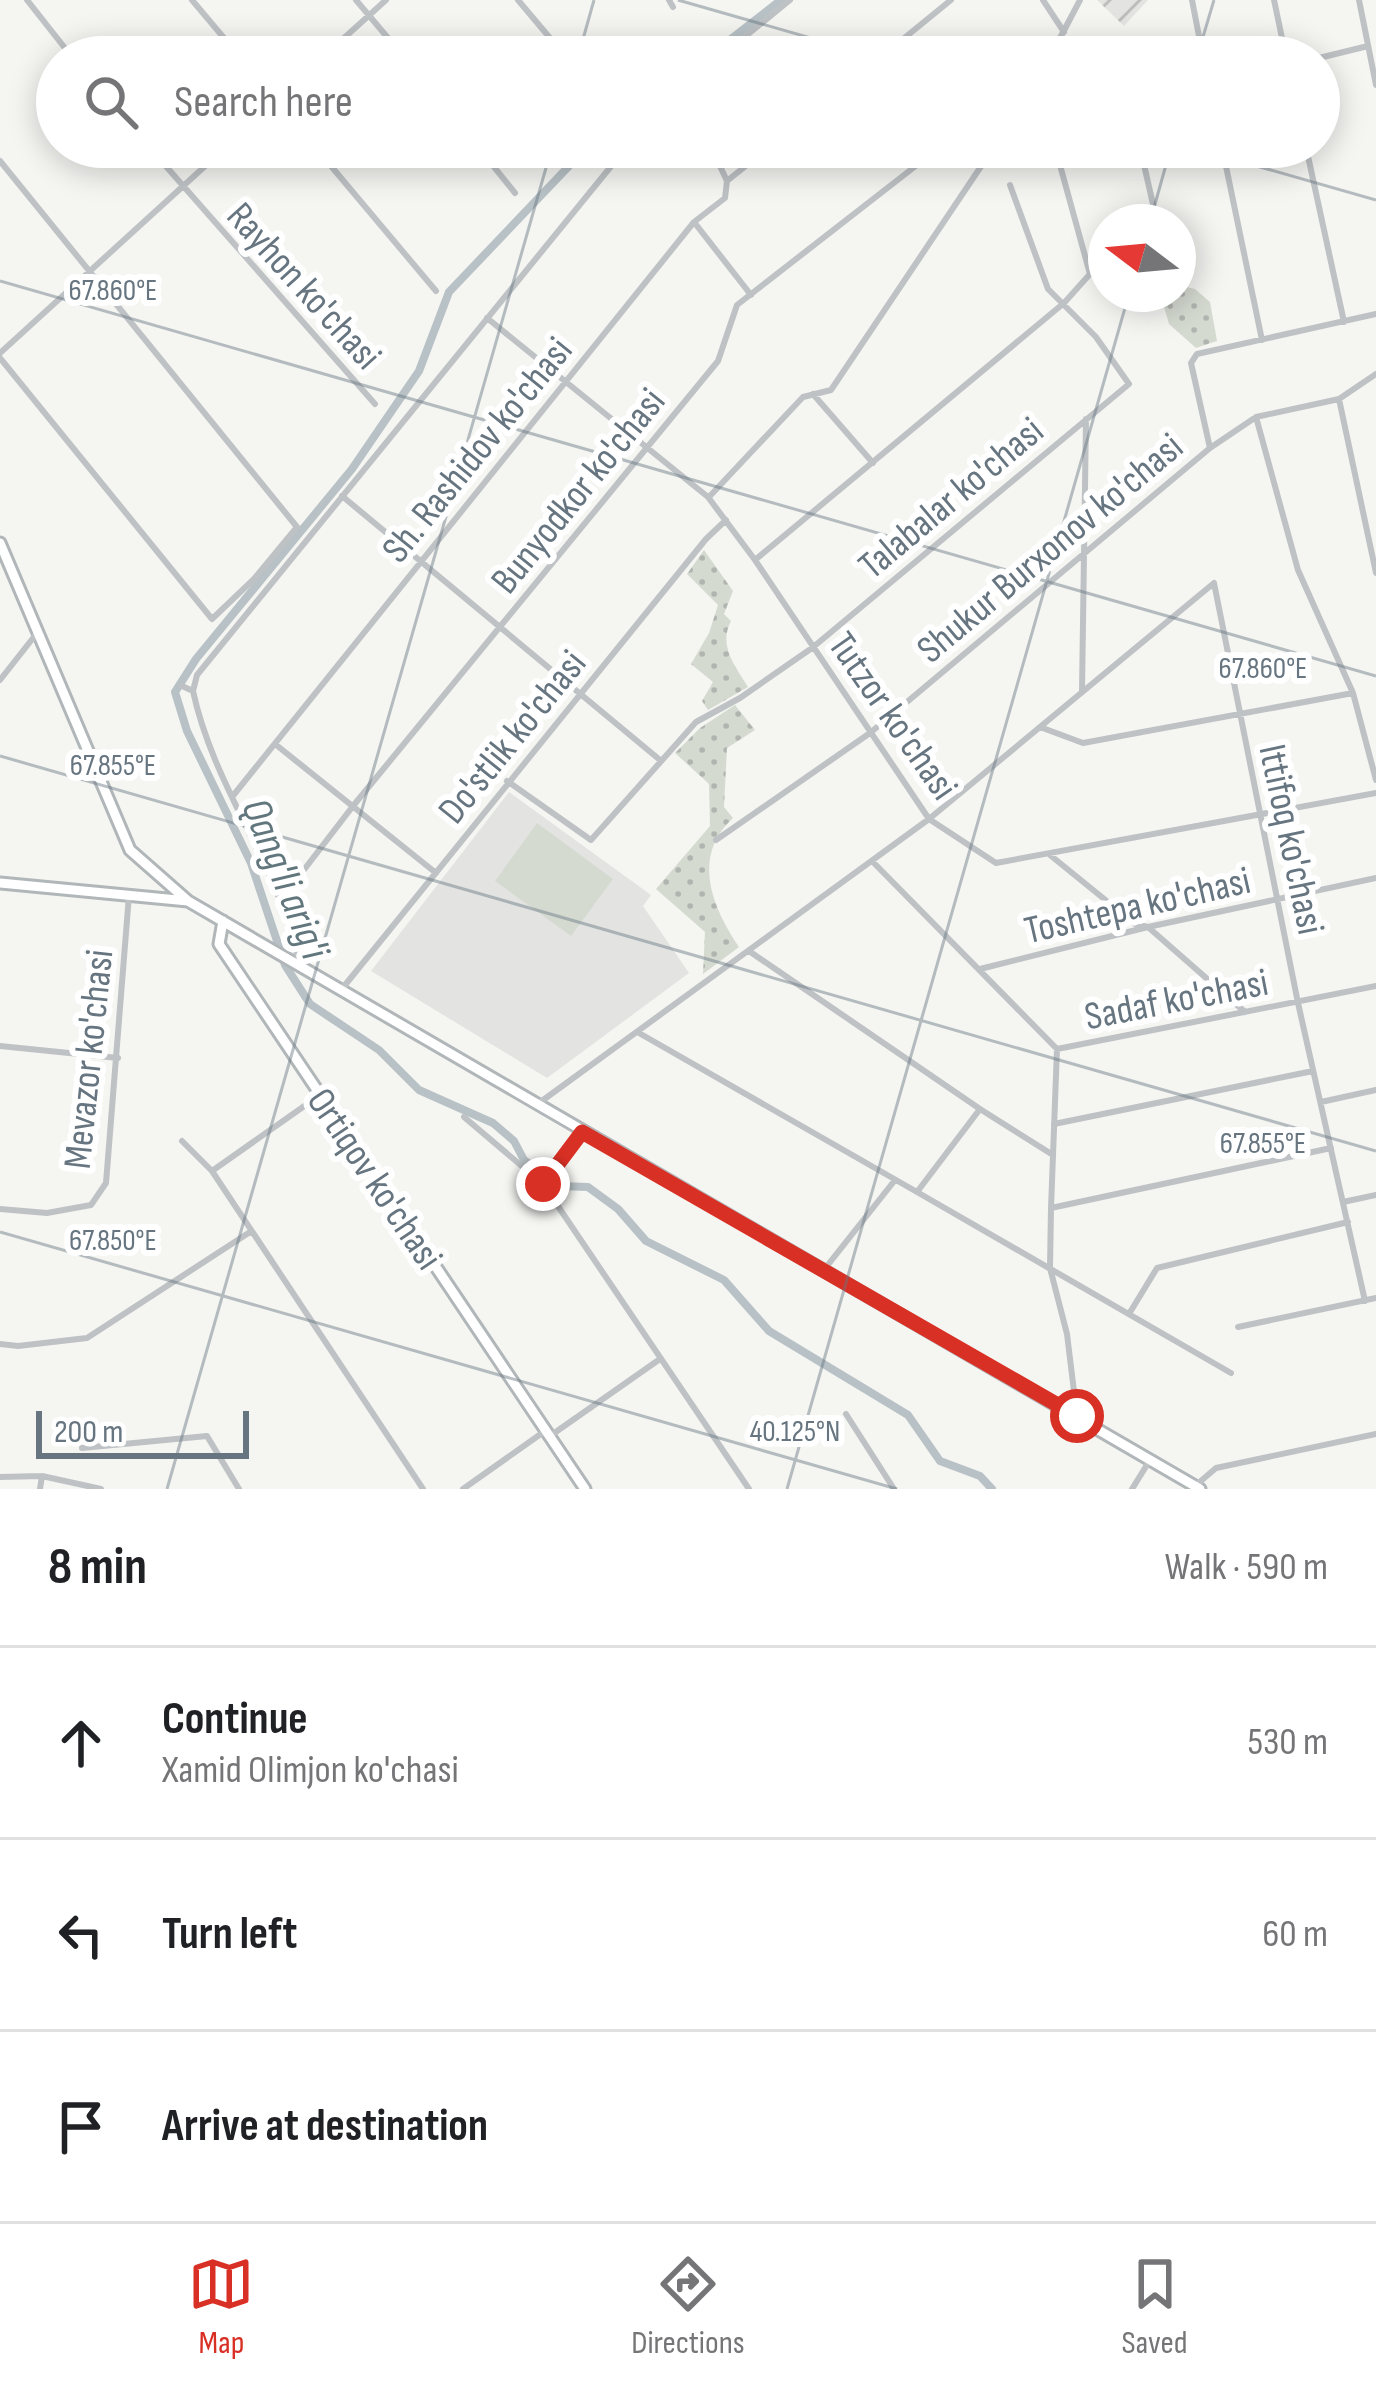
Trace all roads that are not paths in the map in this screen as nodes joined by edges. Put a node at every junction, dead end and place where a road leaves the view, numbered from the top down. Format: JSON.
{"nodes":[{"id":1,"x":27,"y":0,"type":"edge"},
{"id":2,"x":192,"y":0,"type":"edge"},
{"id":3,"x":356,"y":0,"type":"edge"},
{"id":4,"x":386,"y":0,"type":"edge"},
{"id":5,"x":518,"y":0,"type":"edge"},
{"id":6,"x":790,"y":0,"type":"edge"},
{"id":7,"x":951,"y":0,"type":"edge"},
{"id":8,"x":1043,"y":0,"type":"edge"},
{"id":9,"x":1080,"y":0,"type":"edge"},
{"id":10,"x":1192,"y":0,"type":"edge"},
{"id":11,"x":1274,"y":0,"type":"edge"},
{"id":12,"x":1359,"y":0,"type":"edge"},
{"id":13,"x":369,"y":15,"type":"junction"},
{"id":14,"x":1064,"y":32,"type":"junction"},
{"id":15,"x":55,"y":36,"type":"edge"},
{"id":16,"x":222,"y":36,"type":"edge"},
{"id":17,"x":346,"y":36,"type":"edge"},
{"id":18,"x":386,"y":36,"type":"edge"},
{"id":19,"x":548,"y":36,"type":"edge"},
{"id":20,"x":746,"y":36,"type":"edge"},
{"id":21,"x":906,"y":36,"type":"edge"},
{"id":22,"x":1062,"y":36,"type":"edge"},
{"id":23,"x":1199,"y":36,"type":"edge"},
{"id":24,"x":1282,"y":36,"type":"edge"},
{"id":25,"x":1368,"y":46,"type":"junction"},
{"id":26,"x":1340,"y":53,"type":"edge"},
{"id":27,"x":1376,"y":85,"type":"edge"},
{"id":28,"x":0,"y":160,"type":"edge"},
{"id":29,"x":166,"y":168,"type":"edge"},
{"id":30,"x":204,"y":168,"type":"edge"},
{"id":31,"x":333,"y":168,"type":"edge"},
{"id":32,"x":495,"y":168,"type":"edge"},
{"id":33,"x":610,"y":168,"type":"edge"},
{"id":34,"x":722,"y":168,"type":"edge"},
{"id":35,"x":744,"y":168,"type":"edge"},
{"id":36,"x":913,"y":168,"type":"edge"},
{"id":37,"x":980,"y":168,"type":"edge"},
{"id":38,"x":1061,"y":168,"type":"edge"},
{"id":39,"x":1145,"y":168,"type":"edge"},
{"id":40,"x":1226,"y":168,"type":"edge"},
{"id":41,"x":1311,"y":168,"type":"edge"},
{"id":42,"x":728,"y":181,"type":"junction"},
{"id":43,"x":1010,"y":185,"type":"dead end"},
{"id":44,"x":183,"y":188,"type":"junction"},
{"id":45,"x":515,"y":193,"type":"dead end"},
{"id":46,"x":1153,"y":204,"type":"edge"},
{"id":47,"x":694,"y":222,"type":"junction"},
{"id":48,"x":90,"y":271,"type":"junction"},
{"id":49,"x":436,"y":291,"type":"dead end"},
{"id":50,"x":751,"y":295,"type":"junction"},
{"id":51,"x":1064,"y":303,"type":"junction"},
{"id":52,"x":1376,"y":314,"type":"edge"},
{"id":53,"x":487,"y":318,"type":"junction"},
{"id":54,"x":1344,"y":322,"type":"junction"},
{"id":55,"x":1262,"y":340,"type":"junction"},
{"id":56,"x":0,"y":355,"type":"edge"},
{"id":57,"x":1376,"y":374,"type":"edge"},
{"id":58,"x":565,"y":381,"type":"junction"},
{"id":59,"x":813,"y":394,"type":"junction"},
{"id":60,"x":1339,"y":399,"type":"junction"},
{"id":61,"x":375,"y":404,"type":"dead end"},
{"id":62,"x":1256,"y":417,"type":"junction"},
{"id":63,"x":1086,"y":418,"type":"junction"},
{"id":64,"x":646,"y":447,"type":"junction"},
{"id":65,"x":1210,"y":448,"type":"junction"},
{"id":66,"x":873,"y":463,"type":"junction"},
{"id":67,"x":342,"y":496,"type":"junction"},
{"id":68,"x":708,"y":497,"type":"junction"},
{"id":69,"x":727,"y":519,"type":"junction"},
{"id":70,"x":0,"y":543,"type":"edge"},
{"id":71,"x":1086,"y":551,"type":"junction"},
{"id":72,"x":755,"y":560,"type":"junction"},
{"id":73,"x":420,"y":562,"type":"junction"},
{"id":74,"x":1376,"y":573,"type":"edge"},
{"id":75,"x":500,"y":627,"type":"junction"},
{"id":76,"x":37,"y":633,"type":"junction"},
{"id":77,"x":812,"y":648,"type":"junction"},
{"id":78,"x":0,"y":680,"type":"edge"},
{"id":79,"x":182,"y":686,"type":"dead end"},
{"id":80,"x":193,"y":691,"type":"junction"},
{"id":81,"x":1082,"y":691,"type":"junction"},
{"id":82,"x":581,"y":692,"type":"junction"},
{"id":83,"x":1353,"y":693,"type":"junction"},
{"id":84,"x":1240,"y":714,"type":"junction"},
{"id":85,"x":1040,"y":728,"type":"junction"},
{"id":86,"x":870,"y":733,"type":"junction"},
{"id":87,"x":274,"y":742,"type":"junction"},
{"id":88,"x":661,"y":760,"type":"junction"},
{"id":89,"x":1376,"y":780,"type":"edge"},
{"id":90,"x":507,"y":782,"type":"junction"},
{"id":91,"x":1376,"y":793,"type":"edge"},
{"id":92,"x":232,"y":797,"type":"junction"},
{"id":93,"x":352,"y":806,"type":"junction"},
{"id":94,"x":1260,"y":815,"type":"junction"},
{"id":95,"x":929,"y":819,"type":"junction"},
{"id":96,"x":716,"y":840,"type":"dead end"},
{"id":97,"x":1051,"y":855,"type":"junction"},
{"id":98,"x":872,"y":861,"type":"junction"},
{"id":99,"x":436,"y":873,"type":"junction"},
{"id":100,"x":1376,"y":878,"type":"edge"},
{"id":101,"x":0,"y":883,"type":"edge"},
{"id":102,"x":130,"y":896,"type":"junction"},
{"id":103,"x":1278,"y":900,"type":"junction"},
{"id":104,"x":280,"y":901,"type":"junction"},
{"id":105,"x":188,"y":902,"type":"junction"},
{"id":106,"x":223,"y":921,"type":"junction"},
{"id":107,"x":1148,"y":927,"type":"junction"},
{"id":108,"x":749,"y":951,"type":"junction"},
{"id":109,"x":301,"y":967,"type":"junction"},
{"id":110,"x":980,"y":969,"type":"junction"},
{"id":111,"x":1376,"y":986,"type":"edge"},
{"id":112,"x":341,"y":990,"type":"junction"},
{"id":113,"x":1298,"y":1003,"type":"junction"},
{"id":114,"x":1245,"y":1012,"type":"junction"},
{"id":115,"x":638,"y":1032,"type":"junction"},
{"id":116,"x":0,"y":1046,"type":"edge"},
{"id":117,"x":1057,"y":1049,"type":"junction"},
{"id":118,"x":118,"y":1058,"type":"junction"},
{"id":119,"x":1313,"y":1071,"type":"junction"},
{"id":120,"x":1376,"y":1090,"type":"edge"},
{"id":121,"x":320,"y":1095,"type":"junction"},
{"id":122,"x":1321,"y":1102,"type":"junction"},
{"id":123,"x":536,"y":1105,"type":"junction"},
{"id":124,"x":980,"y":1109,"type":"junction"},
{"id":125,"x":464,"y":1117,"type":"dead end"},
{"id":126,"x":1054,"y":1124,"type":"junction"},
{"id":127,"x":582,"y":1132,"type":"junction"},
{"id":128,"x":182,"y":1141,"type":"dead end"},
{"id":129,"x":1330,"y":1148,"type":"junction"},
{"id":130,"x":1053,"y":1155,"type":"junction"},
{"id":131,"x":212,"y":1172,"type":"junction"},
{"id":132,"x":546,"y":1179,"type":"junction"},
{"id":133,"x":896,"y":1180,"type":"junction"},
{"id":134,"x":917,"y":1192,"type":"junction"},
{"id":135,"x":1376,"y":1195,"type":"edge"},
{"id":136,"x":1343,"y":1202,"type":"junction"},
{"id":137,"x":1051,"y":1208,"type":"junction"},
{"id":138,"x":0,"y":1209,"type":"edge"},
{"id":139,"x":1348,"y":1222,"type":"junction"},
{"id":140,"x":250,"y":1232,"type":"junction"},
{"id":141,"x":1050,"y":1268,"type":"junction"},
{"id":142,"x":823,"y":1271,"type":"junction"},
{"id":143,"x":1376,"y":1298,"type":"edge"},
{"id":144,"x":1365,"y":1301,"type":"junction"},
{"id":145,"x":1129,"y":1314,"type":"junction"},
{"id":146,"x":1238,"y":1328,"type":"dead end"},
{"id":147,"x":0,"y":1344,"type":"edge"},
{"id":148,"x":660,"y":1359,"type":"junction"},
{"id":149,"x":1232,"y":1373,"type":"dead end"},
{"id":150,"x":846,"y":1414,"type":"dead end"},
{"id":151,"x":1077,"y":1416,"type":"junction"},
{"id":152,"x":547,"y":1434,"type":"junction"},
{"id":153,"x":1376,"y":1434,"type":"edge"},
{"id":154,"x":82,"y":1448,"type":"dead end"},
{"id":155,"x":1150,"y":1460,"type":"junction"},
{"id":156,"x":42,"y":1476,"type":"junction"},
{"id":157,"x":0,"y":1477,"type":"edge"},
{"id":158,"x":1198,"y":1487,"type":"edge"},
{"id":159,"x":40,"y":1489,"type":"edge"},
{"id":160,"x":101,"y":1489,"type":"edge"},
{"id":161,"x":238,"y":1489,"type":"edge"},
{"id":162,"x":423,"y":1489,"type":"edge"},
{"id":163,"x":463,"y":1489,"type":"edge"},
{"id":164,"x":585,"y":1489,"type":"edge"},
{"id":165,"x":749,"y":1489,"type":"edge"},
{"id":166,"x":895,"y":1489,"type":"edge"},
{"id":167,"x":1132,"y":1489,"type":"edge"}],
"edges":[{"from":1,"to":15,"type":"street"},
{"from":2,"to":16,"type":"street"},
{"from":3,"to":13,"type":"street"},
{"from":4,"to":13,"type":"street"},
{"from":5,"to":19,"type":"street"},
{"from":6,"to":20,"type":"street"},
{"from":7,"to":21,"type":"street"},
{"from":8,"to":14,"type":"street"},
{"from":9,"to":14,"type":"street"},
{"from":10,"to":23,"type":"street"},
{"from":11,"to":24,"type":"street"},
{"from":12,"to":25,"type":"street"},
{"from":13,"to":17,"type":"street"},
{"from":13,"to":18,"type":"street"},
{"from":14,"to":22,"type":"street"},
{"from":25,"to":26,"type":"street"},
{"from":25,"to":27,"type":"street"},
{"from":28,"to":48,"type":"street"},
{"from":29,"to":44,"type":"street","name":"Rayhon ko'chasi"},
{"from":30,"to":44,"type":"street"},
{"from":31,"to":49,"type":"street"},
{"from":32,"to":45,"type":"street"},
{"from":33,"to":53,"type":"street"},
{"from":34,"to":42,"type":"street"},
{"from":35,"to":42,"type":"street","name":"Sh. Rashidov ko'chasi"},
{"from":36,"to":50,"type":"street","name":"Bunyodkor ko'chasi"},
{"from":37,"to":59,"type":"street"},
{"from":38,"to":51,"type":"street"},
{"from":39,"to":46,"type":"street"},
{"from":40,"to":55,"type":"street"},
{"from":41,"to":54,"type":"street"},
{"from":42,"to":47,"type":"street","name":"Sh. Rashidov ko'chasi"},
{"from":43,"to":51,"type":"street"},
{"from":44,"to":48,"type":"street"},
{"from":44,"to":61,"type":"street","name":"Rayhon ko'chasi"},
{"from":47,"to":50,"type":"street"},
{"from":47,"to":58,"type":"street","name":"Sh. Rashidov ko'chasi"},
{"from":48,"to":56,"type":"street"},
{"from":48,"to":56,"type":"street"},
{"from":50,"to":64,"type":"street","name":"Bunyodkor ko'chasi"},
{"from":51,"to":63,"type":"street","name":"Talabalar ko'chasi"},
{"from":51,"to":66,"type":"street"},
{"from":52,"to":54,"type":"street"},
{"from":53,"to":58,"type":"street","name":"Tutzor ko'chasi"},
{"from":53,"to":67,"type":"street"},
{"from":54,"to":55,"type":"street"},
{"from":55,"to":65,"type":"street"},
{"from":57,"to":60,"type":"street","name":"Shukur Burxonov ko'chasi"},
{"from":58,"to":64,"type":"street","name":"Tutzor ko'chasi"},
{"from":58,"to":73,"type":"street","name":"Sh. Rashidov ko'chasi"},
{"from":59,"to":66,"type":"street"},
{"from":59,"to":68,"type":"street"},
{"from":60,"to":62,"type":"street","name":"Shukur Burxonov ko'chasi"},
{"from":60,"to":74,"type":"street"},
{"from":62,"to":65,"type":"street","name":"Shukur Burxonov ko'chasi"},
{"from":62,"to":83,"type":"street"},
{"from":63,"to":71,"type":"street"},
{"from":63,"to":77,"type":"street","name":"Talabalar ko'chasi"},
{"from":64,"to":68,"type":"street","name":"Tutzor ko'chasi"},
{"from":64,"to":75,"type":"street","name":"Bunyodkor ko'chasi"},
{"from":65,"to":71,"type":"street","name":"Shukur Burxonov ko'chasi"},
{"from":66,"to":72,"type":"street"},
{"from":67,"to":73,"type":"street"},
{"from":67,"to":80,"type":"street"},
{"from":68,"to":69,"type":"street","name":"Tutzor ko'chasi"},
{"from":69,"to":72,"type":"street","name":"Tutzor ko'chasi"},
{"from":69,"to":82,"type":"street","name":"Do'stlik ko'chasi"},
{"from":70,"to":76,"type":"main road"},
{"from":71,"to":81,"type":"street"},
{"from":71,"to":86,"type":"street","name":"Shukur Burxonov ko'chasi"},
{"from":72,"to":77,"type":"street","name":"Tutzor ko'chasi"},
{"from":73,"to":75,"type":"street"},
{"from":73,"to":87,"type":"street","name":"Sh. Rashidov ko'chasi"},
{"from":75,"to":82,"type":"street"},
{"from":75,"to":93,"type":"street","name":"Bunyodkor ko'chasi"},
{"from":76,"to":78,"type":"street"},
{"from":76,"to":105,"type":"main road"},
{"from":77,"to":86,"type":"street","name":"Tutzor ko'chasi"},
{"from":77,"to":88,"type":"street","name":"Talabalar ko'chasi"},
{"from":79,"to":80,"type":"street"},
{"from":80,"to":92,"type":"street"},
{"from":81,"to":84,"type":"street","name":"Ittifoq ko'chasi"},
{"from":81,"to":85,"type":"street"},
{"from":82,"to":88,"type":"street"},
{"from":82,"to":90,"type":"street","name":"Do'stlik ko'chasi"},
{"from":83,"to":84,"type":"street"},
{"from":83,"to":89,"type":"street"},
{"from":84,"to":85,"type":"street"},
{"from":84,"to":94,"type":"street","name":"Ittifoq ko'chasi"},
{"from":85,"to":95,"type":"street"},
{"from":86,"to":95,"type":"street","name":"Tutzor ko'chasi"},
{"from":86,"to":96,"type":"street","name":"Shukur Burxonov ko'chasi"},
{"from":87,"to":92,"type":"street","name":"Sh. Rashidov ko'chasi"},
{"from":87,"to":93,"type":"street"},
{"from":88,"to":90,"type":"street","name":"Talabalar ko'chasi"},
{"from":90,"to":99,"type":"street","name":"Do'stlik ko'chasi"},
{"from":91,"to":94,"type":"street","name":"Tutzor ko'chasi"},
{"from":92,"to":104,"type":"street"},
{"from":93,"to":99,"type":"street"},
{"from":93,"to":104,"type":"street","name":"Bunyodkor ko'chasi"},
{"from":94,"to":97,"type":"street","name":"Tutzor ko'chasi"},
{"from":94,"to":103,"type":"street","name":"Ittifoq ko'chasi"},
{"from":95,"to":97,"type":"street","name":"Tutzor ko'chasi"},
{"from":95,"to":98,"type":"street"},
{"from":97,"to":107,"type":"street"},
{"from":98,"to":108,"type":"street"},
{"from":98,"to":110,"type":"street"},
{"from":99,"to":112,"type":"street","name":"Do'stlik ko'chasi"},
{"from":100,"to":103,"type":"street","name":"Toshtepa ko'chasi"},
{"from":101,"to":102,"type":"main road"},
{"from":102,"to":105,"type":"main road"},
{"from":102,"to":118,"type":"street","name":"Mevazor ko'chasi"},
{"from":103,"to":107,"type":"street","name":"Toshtepa ko'chasi"},
{"from":103,"to":113,"type":"street","name":"Ittifoq ko'chasi"},
{"from":104,"to":109,"type":"street"},
{"from":105,"to":106,"type":"main road"},
{"from":106,"to":109,"type":"main road"},
{"from":106,"to":121,"type":"main road","name":"Ortiqov ko'chasi"},
{"from":107,"to":110,"type":"street","name":"Toshtepa ko'chasi"},
{"from":107,"to":114,"type":"street"},
{"from":108,"to":115,"type":"street"},
{"from":108,"to":124,"type":"street"},
{"from":109,"to":112,"type":"main road"},
{"from":110,"to":117,"type":"street"},
{"from":111,"to":113,"type":"street","name":"Sadaf ko'chasi"},
{"from":112,"to":123,"type":"main road"},
{"from":113,"to":114,"type":"street","name":"Sadaf ko'chasi"},
{"from":113,"to":119,"type":"street","name":"Ittifoq ko'chasi"},
{"from":114,"to":117,"type":"street","name":"Sadaf ko'chasi"},
{"from":115,"to":123,"type":"street"},
{"from":115,"to":133,"type":"street"},
{"from":116,"to":118,"type":"street"},
{"from":117,"to":126,"type":"street"},
{"from":118,"to":138,"type":"street","name":"Mevazor ko'chasi"},
{"from":119,"to":122,"type":"street","name":"Ittifoq ko'chasi"},
{"from":119,"to":126,"type":"street"},
{"from":120,"to":122,"type":"street"},
{"from":121,"to":131,"type":"street"},
{"from":121,"to":152,"type":"main road","name":"Ortiqov ko'chasi"},
{"from":122,"to":129,"type":"street","name":"Ittifoq ko'chasi"},
{"from":123,"to":127,"type":"main road"},
{"from":124,"to":130,"type":"street"},
{"from":124,"to":134,"type":"street"},
{"from":125,"to":132,"type":"street"},
{"from":126,"to":130,"type":"street"},
{"from":127,"to":132,"type":"street"},
{"from":127,"to":142,"type":"main road"},
{"from":128,"to":131,"type":"street"},
{"from":129,"to":136,"type":"street","name":"Ittifoq ko'chasi"},
{"from":129,"to":137,"type":"street"},
{"from":130,"to":137,"type":"street"},
{"from":131,"to":140,"type":"street"},
{"from":132,"to":148,"type":"street"},
{"from":133,"to":134,"type":"street"},
{"from":133,"to":142,"type":"street"},
{"from":134,"to":141,"type":"street"},
{"from":135,"to":136,"type":"street"},
{"from":136,"to":139,"type":"street","name":"Ittifoq ko'chasi"},
{"from":137,"to":141,"type":"street"},
{"from":139,"to":144,"type":"street","name":"Ittifoq ko'chasi"},
{"from":139,"to":145,"type":"street"},
{"from":140,"to":147,"type":"street"},
{"from":140,"to":162,"type":"street"},
{"from":141,"to":145,"type":"street"},
{"from":141,"to":151,"type":"street"},
{"from":142,"to":151,"type":"main road"},
{"from":143,"to":144,"type":"street"},
{"from":144,"to":146,"type":"street"},
{"from":145,"to":149,"type":"street"},
{"from":148,"to":152,"type":"street"},
{"from":148,"to":165,"type":"street"},
{"from":150,"to":166,"type":"street"},
{"from":151,"to":155,"type":"main road"},
{"from":152,"to":163,"type":"street"},
{"from":152,"to":164,"type":"main road","name":"Ortiqov ko'chasi"},
{"from":153,"to":158,"type":"street"},
{"from":154,"to":161,"type":"street"},
{"from":155,"to":158,"type":"main road"},
{"from":155,"to":167,"type":"street"},
{"from":156,"to":157,"type":"street"},
{"from":156,"to":159,"type":"street"},
{"from":156,"to":160,"type":"street"}]}
